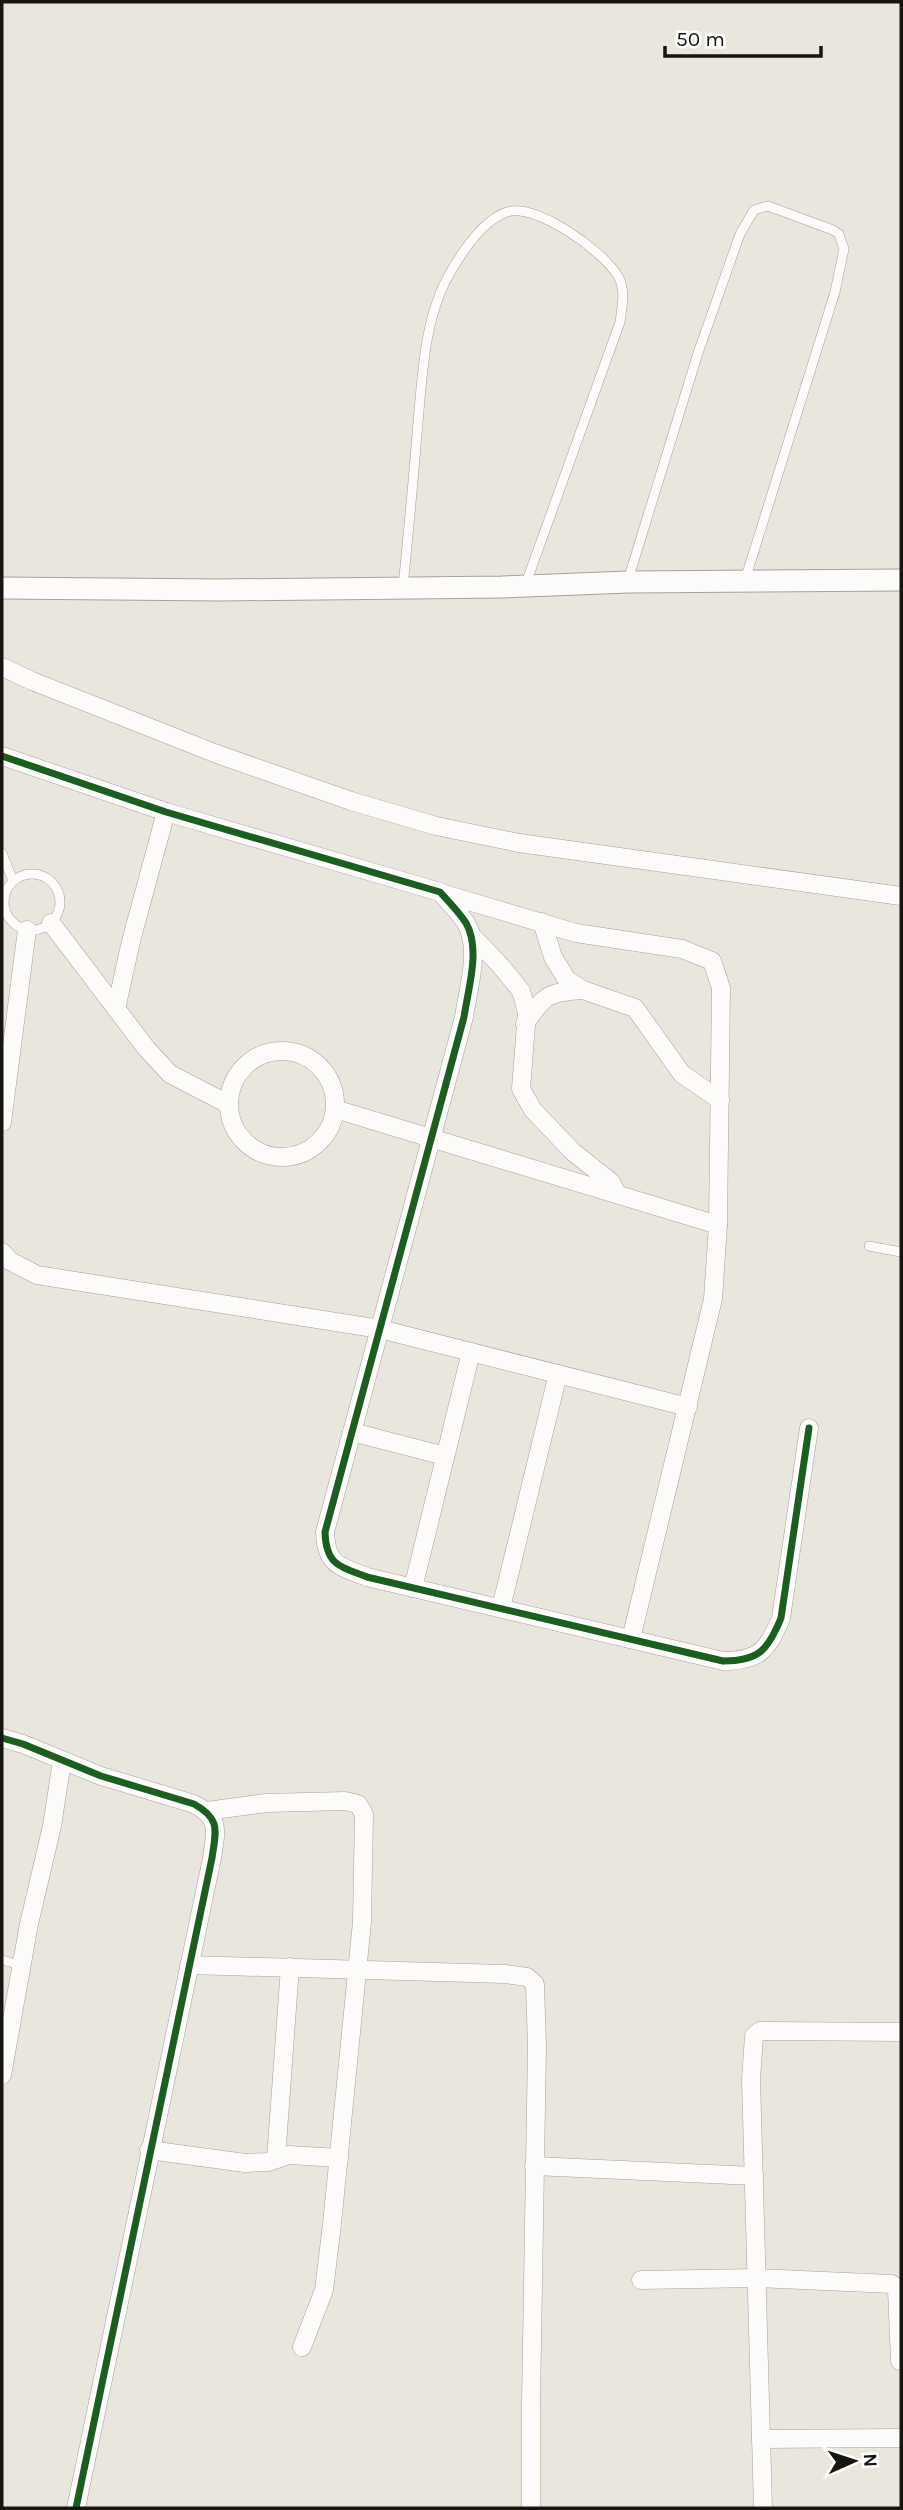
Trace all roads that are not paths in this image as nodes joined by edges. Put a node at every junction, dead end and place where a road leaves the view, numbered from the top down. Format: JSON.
{"nodes":[{"id":1,"x":745,"y":580,"type":"junction"},
{"id":2,"x":901,"y":580,"type":"edge"},
{"id":3,"x":628,"y":582,"type":"junction"},
{"id":4,"x":524,"y":586,"type":"junction"},
{"id":5,"x":404,"y":587,"type":"junction"},
{"id":6,"x":2,"y":588,"type":"edge"},
{"id":7,"x":2,"y":667,"type":"edge"},
{"id":8,"x":2,"y":756,"type":"edge"},
{"id":9,"x":166,"y":812,"type":"junction"},
{"id":10,"x":2,"y":853,"type":"edge"},
{"id":11,"x":12,"y":881,"type":"junction"},
{"id":12,"x":440,"y":892,"type":"junction"},
{"id":13,"x":901,"y":896,"type":"edge"},
{"id":14,"x":542,"y":922,"type":"junction"},
{"id":15,"x":51,"y":923,"type":"junction"},
{"id":16,"x":27,"y":930,"type":"junction"},
{"id":17,"x":471,"y":935,"type":"junction"},
{"id":18,"x":583,"y":990,"type":"junction"},
{"id":19,"x":116,"y":1009,"type":"junction"},
{"id":20,"x":526,"y":1024,"type":"junction"},
{"id":21,"x":720,"y":1100,"type":"junction"},
{"id":22,"x":228,"y":1104,"type":"junction"},
{"id":23,"x":335,"y":1109,"type":"junction"},
{"id":24,"x":2,"y":1122,"type":"edge"},
{"id":25,"x":431,"y":1137,"type":"junction"},
{"id":26,"x":617,"y":1194,"type":"junction"},
{"id":27,"x":718,"y":1226,"type":"junction"},
{"id":28,"x":869,"y":1247,"type":"dead end"},
{"id":29,"x":2,"y":1252,"type":"edge"},
{"id":30,"x":901,"y":1252,"type":"edge"},
{"id":31,"x":380,"y":1329,"type":"junction"},
{"id":32,"x":471,"y":1352,"type":"junction"},
{"id":33,"x":558,"y":1374,"type":"junction"},
{"id":34,"x":688,"y":1407,"type":"junction"},
{"id":35,"x":809,"y":1428,"type":"dead end"},
{"id":36,"x":352,"y":1432,"type":"junction"},
{"id":37,"x":445,"y":1456,"type":"junction"},
{"id":38,"x":413,"y":1588,"type":"junction"},
{"id":39,"x":501,"y":1608,"type":"junction"},
{"id":40,"x":631,"y":1639,"type":"junction"},
{"id":41,"x":2,"y":1738,"type":"edge"},
{"id":42,"x":62,"y":1761,"type":"junction"},
{"id":43,"x":207,"y":1811,"type":"junction"},
{"id":44,"x":2,"y":1960,"type":"edge"},
{"id":45,"x":21,"y":1965,"type":"junction"},
{"id":46,"x":189,"y":1965,"type":"junction"},
{"id":47,"x":290,"y":1967,"type":"junction"},
{"id":48,"x":358,"y":1969,"type":"junction"},
{"id":49,"x":901,"y":2032,"type":"edge"},
{"id":50,"x":2,"y":2075,"type":"edge"},
{"id":51,"x":149,"y":2150,"type":"junction"},
{"id":52,"x":338,"y":2158,"type":"junction"},
{"id":53,"x":276,"y":2159,"type":"junction"},
{"id":54,"x":534,"y":2166,"type":"junction"},
{"id":55,"x":754,"y":2176,"type":"junction"},
{"id":56,"x":757,"y":2278,"type":"junction"},
{"id":57,"x":641,"y":2280,"type":"dead end"},
{"id":58,"x":302,"y":2347,"type":"dead end"},
{"id":59,"x":900,"y":2361,"type":"edge"},
{"id":60,"x":901,"y":2438,"type":"edge"},
{"id":61,"x":761,"y":2440,"type":"junction"},
{"id":62,"x":76,"y":2508,"type":"edge"},
{"id":63,"x":531,"y":2508,"type":"edge"},
{"id":64,"x":763,"y":2508,"type":"edge"}],
"edges":[{"from":1,"to":2,"type":"street"},
{"from":1,"to":3,"type":"street"},
{"from":1,"to":3,"type":"lane"},
{"from":3,"to":4,"type":"street"},
{"from":4,"to":5,"type":"street"},
{"from":4,"to":5,"type":"lane"},
{"from":5,"to":6,"type":"street"},
{"from":7,"to":13,"type":"street"},
{"from":8,"to":9,"type":"street"},
{"from":9,"to":12,"type":"street"},
{"from":9,"to":19,"type":"street"},
{"from":10,"to":11,"type":"lane"},
{"from":11,"to":15,"type":"lane"},
{"from":11,"to":16,"type":"lane"},
{"from":12,"to":14,"type":"street"},
{"from":12,"to":17,"type":"street"},
{"from":14,"to":18,"type":"street"},
{"from":14,"to":21,"type":"street"},
{"from":15,"to":16,"type":"lane"},
{"from":15,"to":19,"type":"street"},
{"from":16,"to":24,"type":"street"},
{"from":17,"to":20,"type":"street"},
{"from":17,"to":25,"type":"street"},
{"from":18,"to":20,"type":"street"},
{"from":18,"to":21,"type":"street"},
{"from":19,"to":22,"type":"street"},
{"from":20,"to":26,"type":"street"},
{"from":21,"to":27,"type":"street"},
{"from":22,"to":23,"type":"street"},
{"from":22,"to":23,"type":"street"},
{"from":23,"to":25,"type":"street"},
{"from":25,"to":26,"type":"street"},
{"from":25,"to":31,"type":"street"},
{"from":26,"to":27,"type":"street"},
{"from":27,"to":34,"type":"street"},
{"from":28,"to":30,"type":"lane"},
{"from":29,"to":31,"type":"street"},
{"from":31,"to":32,"type":"street"},
{"from":31,"to":36,"type":"street"},
{"from":32,"to":33,"type":"street"},
{"from":32,"to":37,"type":"street"},
{"from":33,"to":34,"type":"street"},
{"from":33,"to":39,"type":"street"},
{"from":34,"to":40,"type":"street"},
{"from":35,"to":40,"type":"street"},
{"from":36,"to":37,"type":"street"},
{"from":36,"to":38,"type":"street"},
{"from":37,"to":38,"type":"street"},
{"from":38,"to":39,"type":"street"},
{"from":39,"to":40,"type":"street"},
{"from":41,"to":42,"type":"street"},
{"from":42,"to":43,"type":"street"},
{"from":42,"to":45,"type":"street"},
{"from":43,"to":46,"type":"street"},
{"from":43,"to":48,"type":"street"},
{"from":44,"to":45,"type":"lane"},
{"from":45,"to":50,"type":"street"},
{"from":46,"to":47,"type":"street"},
{"from":46,"to":51,"type":"street"},
{"from":47,"to":48,"type":"street"},
{"from":47,"to":53,"type":"street"},
{"from":48,"to":52,"type":"street"},
{"from":48,"to":54,"type":"street"},
{"from":49,"to":55,"type":"street"},
{"from":51,"to":53,"type":"street"},
{"from":51,"to":62,"type":"street"},
{"from":52,"to":53,"type":"street"},
{"from":52,"to":58,"type":"street"},
{"from":54,"to":55,"type":"street"},
{"from":54,"to":63,"type":"street"},
{"from":55,"to":56,"type":"street"},
{"from":56,"to":57,"type":"street"},
{"from":56,"to":59,"type":"street"},
{"from":56,"to":61,"type":"street"},
{"from":60,"to":61,"type":"street"},
{"from":61,"to":64,"type":"street"}]}
